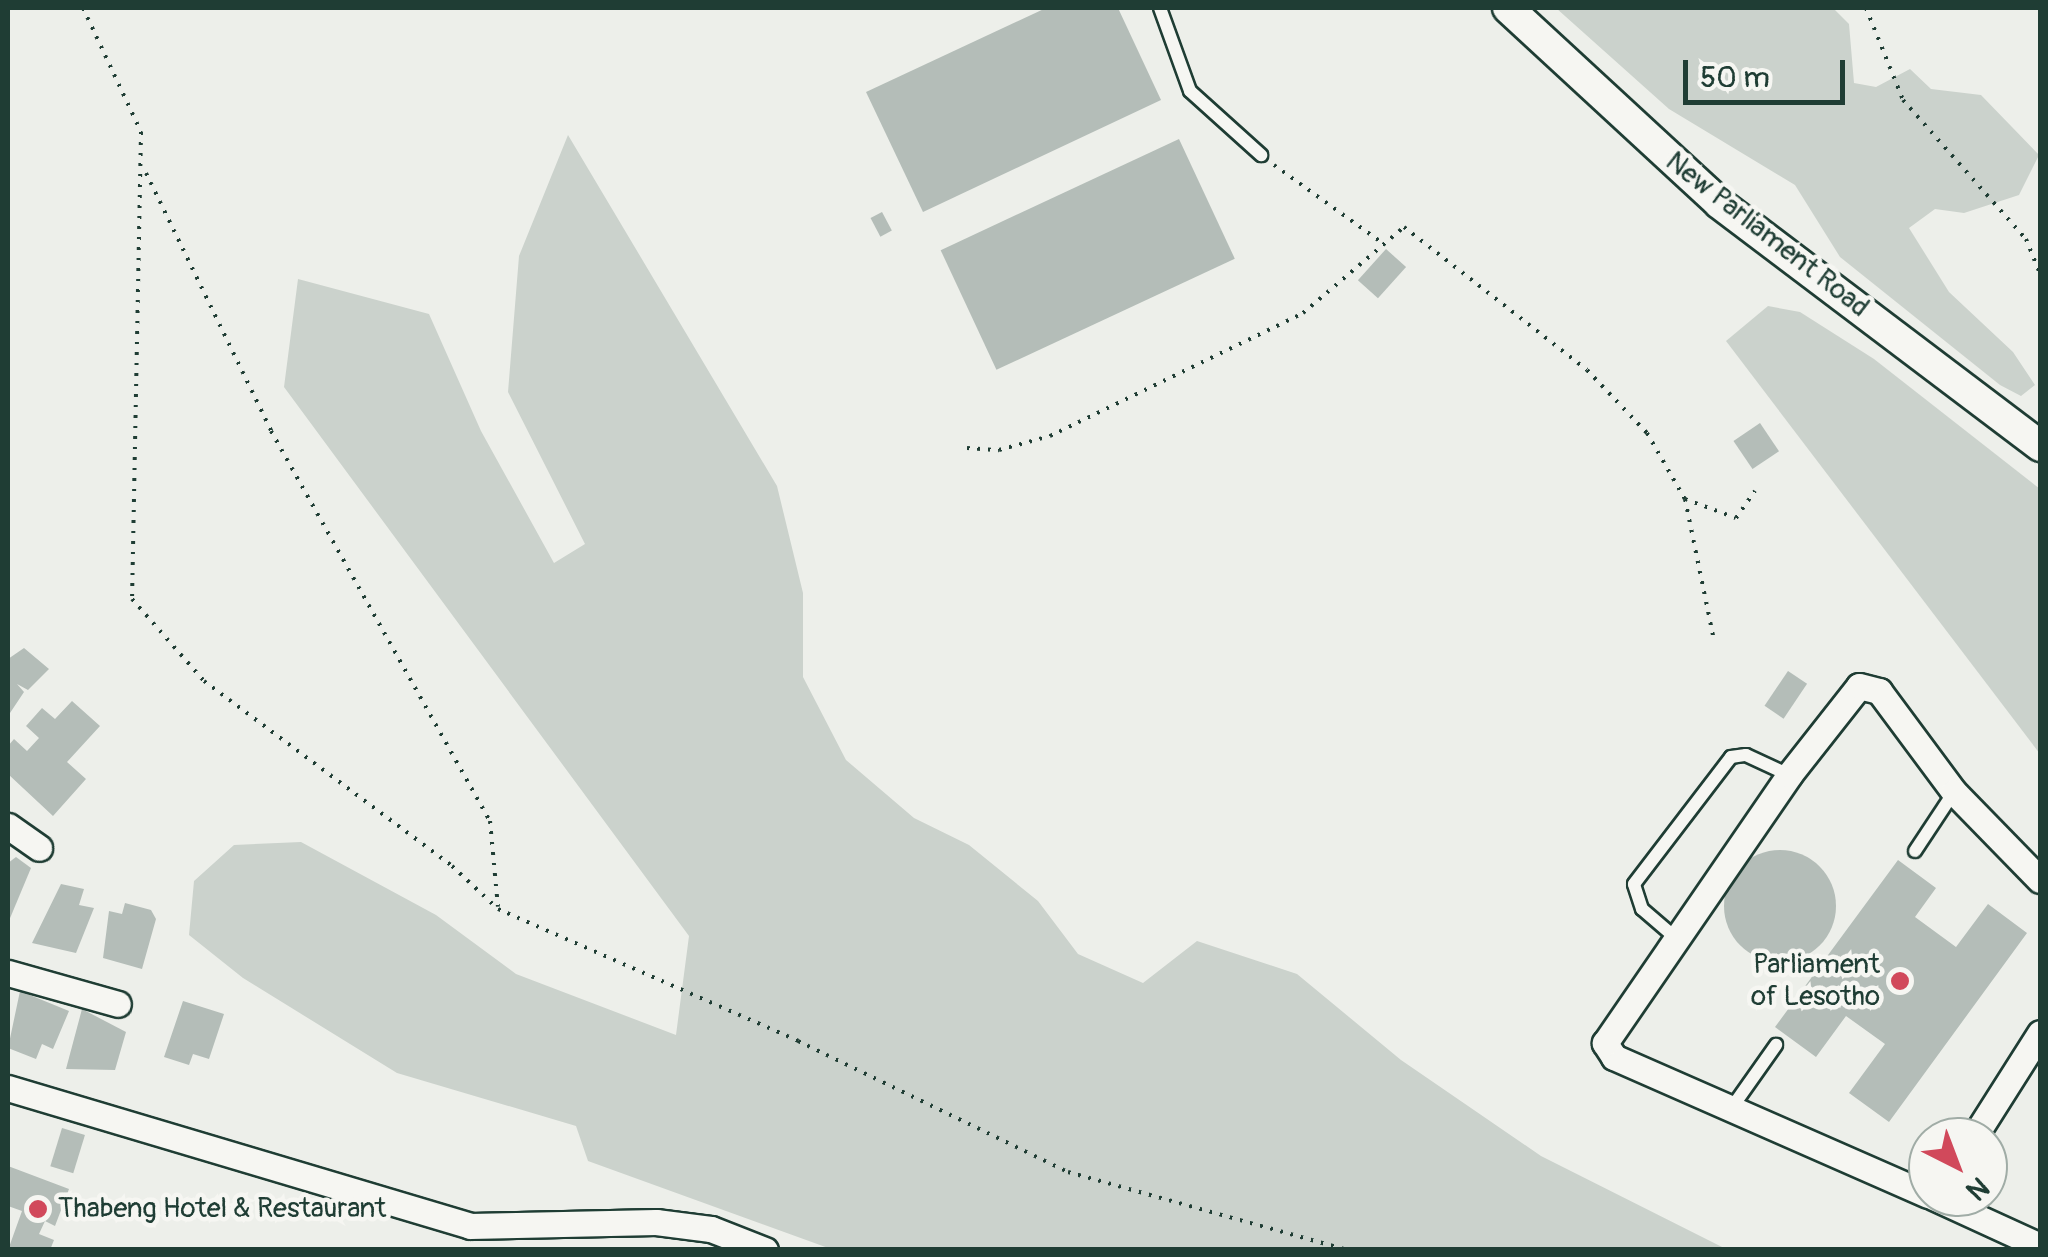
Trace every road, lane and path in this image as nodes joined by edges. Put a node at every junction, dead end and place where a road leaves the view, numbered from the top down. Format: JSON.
{"nodes":[{"id":1,"x":83,"y":8,"type":"edge"},
{"id":2,"x":1160,"y":8,"type":"edge"},
{"id":3,"x":1508,"y":8,"type":"edge"},
{"id":4,"x":1866,"y":8,"type":"edge"},
{"id":5,"x":1261,"y":156,"type":"joint"},
{"id":6,"x":144,"y":168,"type":"junction"},
{"id":7,"x":1384,"y":244,"type":"junction"},
{"id":8,"x":2040,"y":273,"type":"edge"},
{"id":9,"x":2040,"y":446,"type":"edge"},
{"id":10,"x":966,"y":448,"type":"dead end"},
{"id":11,"x":1755,"y":490,"type":"dead end"},
{"id":12,"x":1685,"y":498,"type":"junction"},
{"id":13,"x":1714,"y":640,"type":"dead end"},
{"id":14,"x":1788,"y":774,"type":"junction"},
{"id":15,"x":1954,"y":792,"type":"junction"},
{"id":16,"x":8,"y":826,"type":"edge"},
{"id":17,"x":39,"y":848,"type":"dead end"},
{"id":18,"x":1915,"y":851,"type":"dead end"},
{"id":19,"x":2040,"y":880,"type":"edge"},
{"id":20,"x":498,"y":910,"type":"junction"},
{"id":21,"x":1678,"y":939,"type":"junction"},
{"id":22,"x":8,"y":973,"type":"edge"},
{"id":23,"x":118,"y":1004,"type":"dead end"},
{"id":24,"x":2040,"y":1033,"type":"edge"},
{"id":25,"x":1776,"y":1045,"type":"dead end"},
{"id":26,"x":8,"y":1088,"type":"edge"},
{"id":27,"x":1733,"y":1106,"type":"junction"},
{"id":28,"x":1987,"y":1117,"type":"edge"},
{"id":29,"x":1908,"y":1185,"type":"edge"},
{"id":30,"x":1978,"y":1217,"type":"edge"},
{"id":31,"x":2040,"y":1246,"type":"edge"},
{"id":32,"x":765,"y":1250,"type":"edge"},
{"id":33,"x":1348,"y":1250,"type":"edge"}],
"edges":[{"from":1,"to":6,"type":"path"},
{"from":2,"to":5,"type":"lane"},
{"from":3,"to":9,"type":"street","name":"New Parliament Road"},
{"from":4,"to":8,"type":"path"},
{"from":5,"to":7,"type":"path"},
{"from":6,"to":20,"type":"path"},
{"from":6,"to":20,"type":"path"},
{"from":7,"to":10,"type":"path"},
{"from":7,"to":12,"type":"path"},
{"from":11,"to":12,"type":"path"},
{"from":12,"to":13,"type":"path"},
{"from":14,"to":15,"type":"street"},
{"from":14,"to":21,"type":"street"},
{"from":14,"to":21,"type":"lane"},
{"from":15,"to":18,"type":"lane"},
{"from":15,"to":19,"type":"street"},
{"from":16,"to":17,"type":"street"},
{"from":20,"to":33,"type":"path"},
{"from":21,"to":27,"type":"street"},
{"from":22,"to":23,"type":"street"},
{"from":24,"to":28,"type":"street"},
{"from":25,"to":27,"type":"lane"},
{"from":26,"to":32,"type":"street"},
{"from":27,"to":29,"type":"street"},
{"from":30,"to":31,"type":"street"}]}
